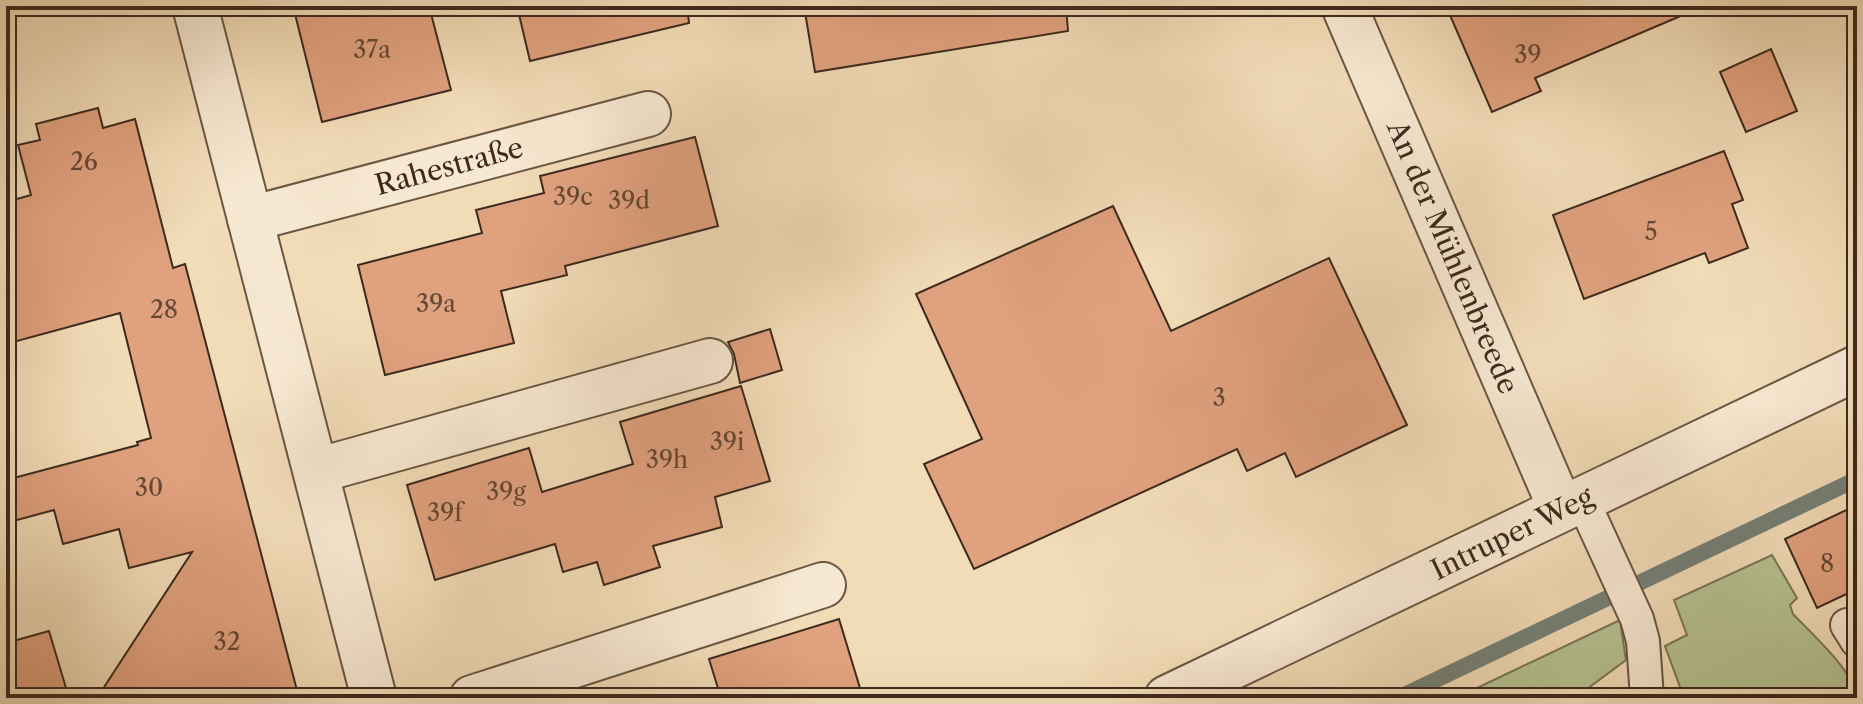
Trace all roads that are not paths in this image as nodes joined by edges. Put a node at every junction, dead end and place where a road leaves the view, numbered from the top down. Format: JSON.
{"nodes":[{"id":1,"x":195,"y":6,"type":"edge"},
{"id":2,"x":1344,"y":6,"type":"edge"},
{"id":3,"x":648,"y":114,"type":"dead end"},
{"id":4,"x":250,"y":219,"type":"junction"},
{"id":5,"x":710,"y":361,"type":"dead end"},
{"id":6,"x":1857,"y":368,"type":"edge"},
{"id":7,"x":316,"y":471,"type":"junction"},
{"id":8,"x":1572,"y":504,"type":"junction"},
{"id":9,"x":823,"y":585,"type":"dead end"},
{"id":10,"x":374,"y":698,"type":"edge"},
{"id":11,"x":472,"y":698,"type":"edge"},
{"id":12,"x":1167,"y":698,"type":"edge"},
{"id":13,"x":1647,"y":698,"type":"edge"}],
"edges":[{"from":1,"to":4,"type":"street"},
{"from":2,"to":8,"type":"street","name":"An der Mühlenbreede"},
{"from":3,"to":4,"type":"street","name":"Rahestraße"},
{"from":4,"to":7,"type":"street"},
{"from":5,"to":7,"type":"street"},
{"from":6,"to":8,"type":"street","name":"Intruper Weg"},
{"from":7,"to":10,"type":"street"},
{"from":8,"to":12,"type":"street","name":"Intruper Weg"},
{"from":8,"to":13,"type":"lane"},
{"from":9,"to":11,"type":"street"}]}
